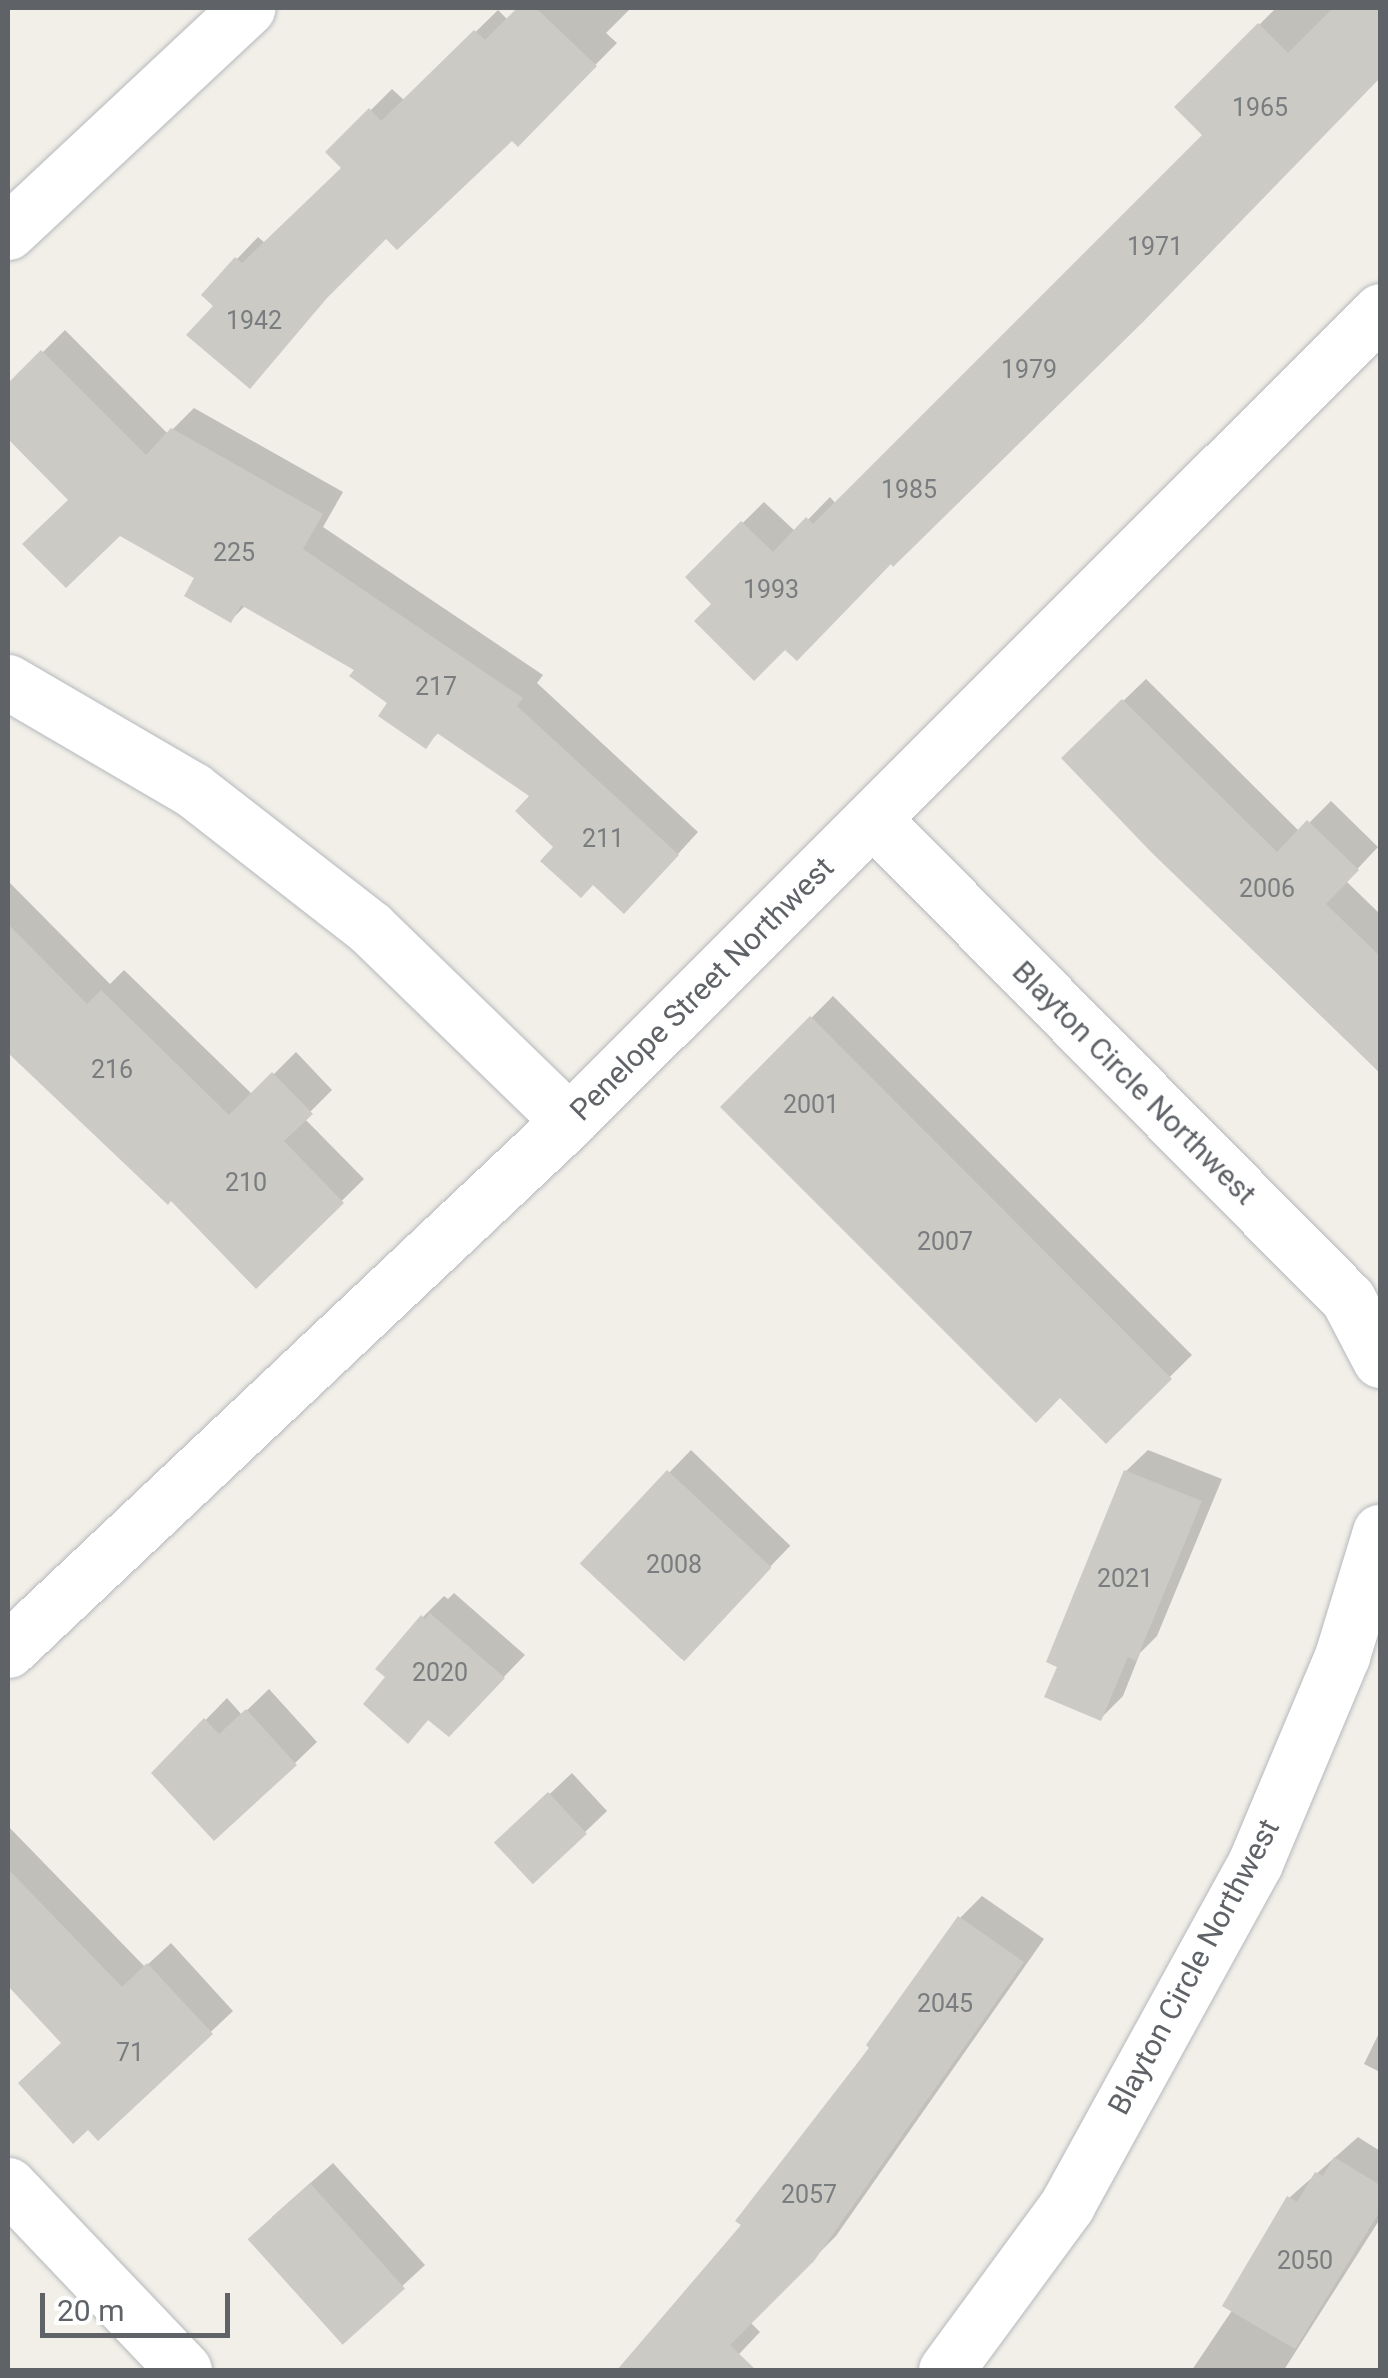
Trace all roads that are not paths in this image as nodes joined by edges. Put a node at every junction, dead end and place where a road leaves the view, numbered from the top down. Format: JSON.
{"nodes":[{"id":1,"x":247,"y":8,"type":"edge"},
{"id":2,"x":8,"y":232,"type":"edge"},
{"id":3,"x":1380,"y":311,"type":"edge"},
{"id":4,"x":8,"y":682,"type":"edge"},
{"id":5,"x":872,"y":819,"type":"junction"},
{"id":6,"x":569,"y":1121,"type":"junction"},
{"id":7,"x":1380,"y":1360,"type":"edge"},
{"id":8,"x":1380,"y":1532,"type":"edge"},
{"id":9,"x":8,"y":1650,"type":"edge"},
{"id":10,"x":8,"y":2185,"type":"edge"},
{"id":11,"x":184,"y":2370,"type":"edge"},
{"id":12,"x":946,"y":2370,"type":"edge"}],
"edges":[{"from":1,"to":2,"type":"street"},
{"from":3,"to":5,"type":"street","name":"Penelope Street Northwest"},
{"from":4,"to":6,"type":"street"},
{"from":5,"to":6,"type":"street","name":"Penelope Street Northwest"},
{"from":5,"to":7,"type":"street","name":"Blayton Circle Northwest"},
{"from":6,"to":9,"type":"street","name":"Penelope Street Northwest"},
{"from":8,"to":12,"type":"street","name":"Blayton Circle Northwest"},
{"from":10,"to":11,"type":"street"}]}
